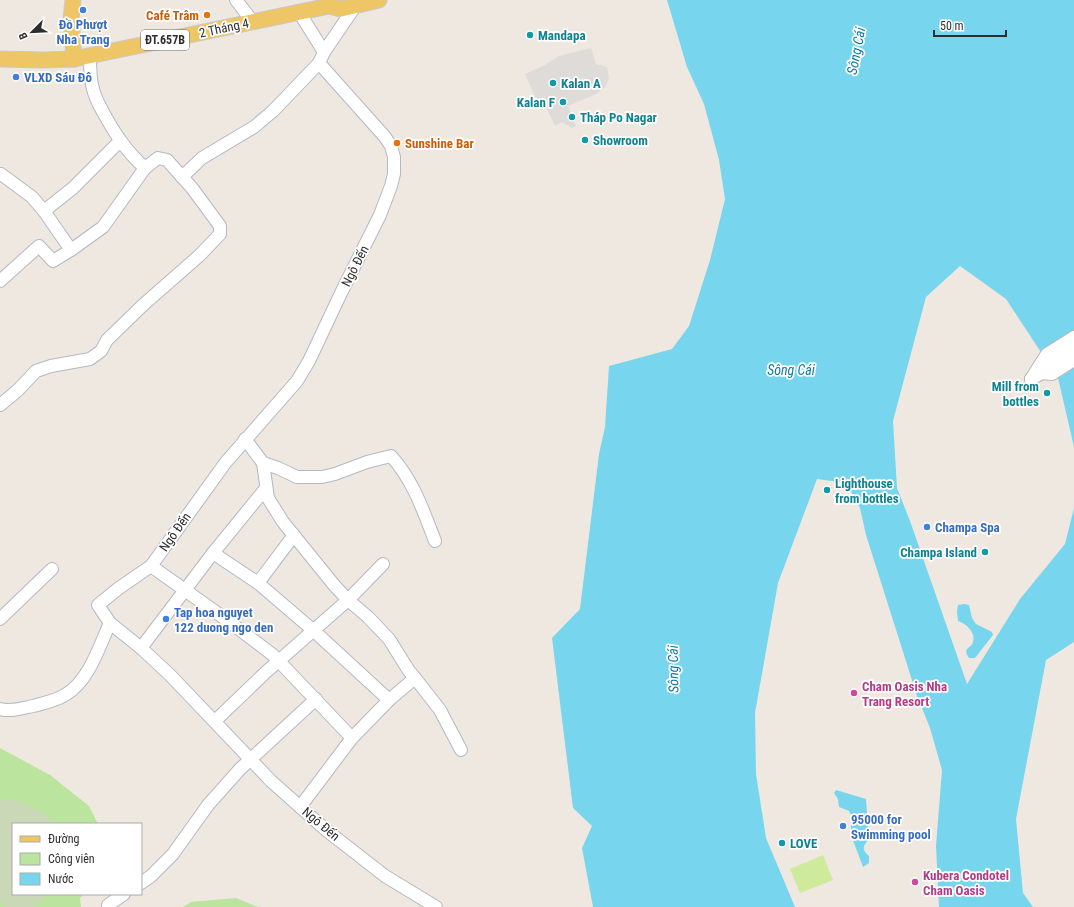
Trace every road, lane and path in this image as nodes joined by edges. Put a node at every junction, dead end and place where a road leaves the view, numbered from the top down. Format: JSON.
{"nodes":[{"id":1,"x":73,"y":0,"type":"edge"},
{"id":2,"x":236,"y":0,"type":"edge"},
{"id":3,"x":379,"y":0,"type":"edge"},
{"id":4,"x":332,"y":3,"type":"edge"},
{"id":5,"x":356,"y":5,"type":"junction"},
{"id":6,"x":299,"y":12,"type":"junction"},
{"id":7,"x":253,"y":22,"type":"junction"},
{"id":8,"x":81,"y":57,"type":"junction"},
{"id":9,"x":322,"y":58,"type":"junction"},
{"id":10,"x":0,"y":59,"type":"edge"},
{"id":11,"x":120,"y":141,"type":"junction"},
{"id":12,"x":145,"y":168,"type":"junction"},
{"id":13,"x":1,"y":174,"type":"edge"},
{"id":14,"x":182,"y":177,"type":"junction"},
{"id":15,"x":44,"y":211,"type":"junction"},
{"id":16,"x":71,"y":250,"type":"junction"},
{"id":17,"x":0,"y":281,"type":"edge"},
{"id":18,"x":1074,"y":337,"type":"edge"},
{"id":19,"x":1074,"y":348,"type":"edge"},
{"id":20,"x":1074,"y":360,"type":"edge"},
{"id":21,"x":1048,"y":370,"type":"junction"},
{"id":22,"x":0,"y":405,"type":"edge"},
{"id":23,"x":245,"y":439,"type":"junction"},
{"id":24,"x":263,"y":463,"type":"junction"},
{"id":25,"x":266,"y":488,"type":"junction"},
{"id":26,"x":294,"y":536,"type":"junction"},
{"id":27,"x":435,"y":541,"type":"dead end"},
{"id":28,"x":213,"y":553,"type":"junction"},
{"id":29,"x":383,"y":564,"type":"dead end"},
{"id":30,"x":151,"y":566,"type":"junction"},
{"id":31,"x":52,"y":569,"type":"dead end"},
{"id":32,"x":258,"y":583,"type":"junction"},
{"id":33,"x":185,"y":590,"type":"junction"},
{"id":34,"x":348,"y":600,"type":"junction"},
{"id":35,"x":0,"y":619,"type":"edge"},
{"id":36,"x":110,"y":623,"type":"junction"},
{"id":37,"x":314,"y":631,"type":"junction"},
{"id":38,"x":142,"y":648,"type":"junction"},
{"id":39,"x":279,"y":661,"type":"junction"},
{"id":40,"x":415,"y":678,"type":"junction"},
{"id":41,"x":316,"y":699,"type":"junction"},
{"id":42,"x":389,"y":700,"type":"junction"},
{"id":43,"x":0,"y":709,"type":"edge"},
{"id":44,"x":215,"y":721,"type":"junction"},
{"id":45,"x":352,"y":738,"type":"junction"},
{"id":46,"x":462,"y":750,"type":"dead end"},
{"id":47,"x":250,"y":761,"type":"junction"},
{"id":48,"x":300,"y":807,"type":"junction"},
{"id":49,"x":142,"y":881,"type":"edge"},
{"id":50,"x":123,"y":895,"type":"edge"},
{"id":51,"x":108,"y":905,"type":"dead end"},
{"id":52,"x":436,"y":907,"type":"edge"}],
"edges":[{"from":1,"to":8,"type":"main road"},
{"from":2,"to":7,"type":"street"},
{"from":3,"to":5,"type":"main road","name":"2 Tháng 4","number":"ĐT.657B"},
{"from":4,"to":5,"type":"main road","name":"2 Tháng 4","number":"ĐT.657B"},
{"from":4,"to":6,"type":"main road","name":"2 Tháng 4","number":"ĐT.657B"},
{"from":5,"to":9,"type":"street"},
{"from":6,"to":7,"type":"main road","name":"2 Tháng 4","number":"ĐT.657B"},
{"from":6,"to":9,"type":"street","name":"Ngô Đến"},
{"from":7,"to":8,"type":"main road","name":"2 Tháng 4","number":"ĐT.657B"},
{"from":8,"to":10,"type":"main road","name":"2 Tháng 4","number":"ĐT.657B"},
{"from":8,"to":11,"type":"street"},
{"from":9,"to":14,"type":"street"},
{"from":9,"to":23,"type":"street","name":"Ngô Đến"},
{"from":11,"to":12,"type":"street"},
{"from":11,"to":15,"type":"street"},
{"from":12,"to":14,"type":"street"},
{"from":12,"to":16,"type":"street"},
{"from":13,"to":15,"type":"street"},
{"from":14,"to":22,"type":"street"},
{"from":15,"to":16,"type":"street"},
{"from":16,"to":17,"type":"street"},
{"from":18,"to":21,"type":"street"},
{"from":19,"to":21,"type":"street"},
{"from":20,"to":21,"type":"street"},
{"from":23,"to":24,"type":"street"},
{"from":23,"to":30,"type":"street","name":"Ngô Đến"},
{"from":24,"to":25,"type":"street"},
{"from":24,"to":27,"type":"street"},
{"from":25,"to":26,"type":"street"},
{"from":25,"to":28,"type":"street"},
{"from":26,"to":32,"type":"street"},
{"from":26,"to":34,"type":"street"},
{"from":28,"to":32,"type":"street"},
{"from":28,"to":33,"type":"street"},
{"from":29,"to":34,"type":"street"},
{"from":30,"to":33,"type":"street"},
{"from":30,"to":36,"type":"street","name":"Ngô Đến"},
{"from":31,"to":35,"type":"street"},
{"from":32,"to":37,"type":"street"},
{"from":33,"to":38,"type":"street"},
{"from":33,"to":39,"type":"street"},
{"from":34,"to":37,"type":"street"},
{"from":34,"to":40,"type":"street"},
{"from":36,"to":38,"type":"street","name":"Ngô Đến"},
{"from":36,"to":43,"type":"street"},
{"from":37,"to":39,"type":"street"},
{"from":37,"to":42,"type":"street"},
{"from":38,"to":44,"type":"street","name":"Ngô Đến"},
{"from":39,"to":41,"type":"street"},
{"from":39,"to":44,"type":"street"},
{"from":40,"to":42,"type":"street"},
{"from":40,"to":46,"type":"street"},
{"from":41,"to":45,"type":"street"},
{"from":41,"to":47,"type":"street"},
{"from":42,"to":45,"type":"street"},
{"from":44,"to":47,"type":"street","name":"Ngô Đến"},
{"from":45,"to":48,"type":"street"},
{"from":47,"to":48,"type":"street","name":"Ngô Đến"},
{"from":47,"to":49,"type":"street"},
{"from":48,"to":52,"type":"street","name":"Ngô Đến"},
{"from":50,"to":51,"type":"street"}]}
